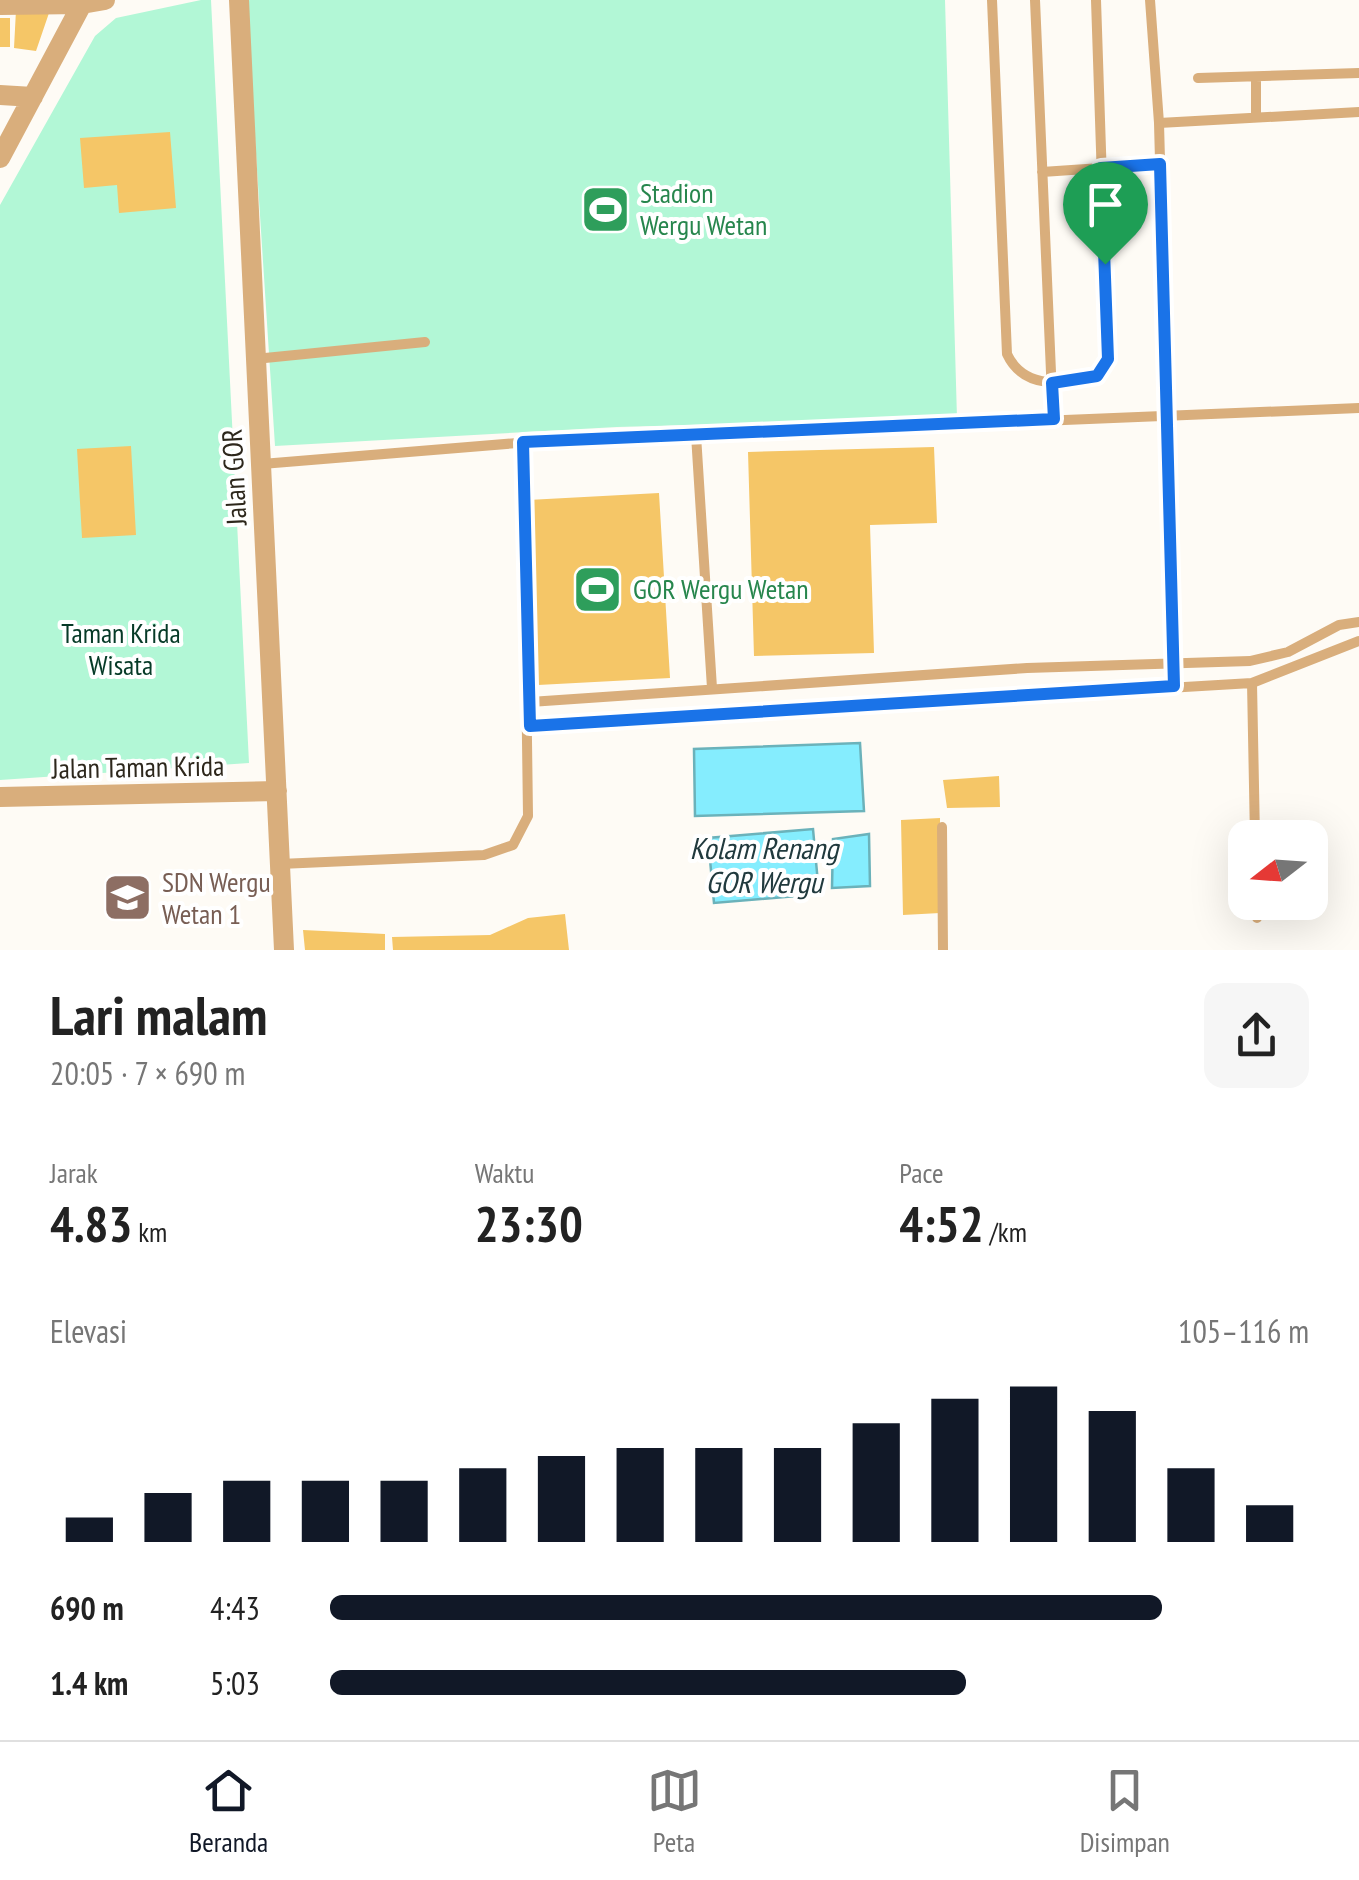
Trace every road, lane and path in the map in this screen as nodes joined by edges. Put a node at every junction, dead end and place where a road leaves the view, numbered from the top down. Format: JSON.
{"nodes":[{"id":1,"x":105,"y":0,"type":"edge"},
{"id":2,"x":238,"y":0,"type":"edge"},
{"id":3,"x":992,"y":0,"type":"edge"},
{"id":4,"x":1035,"y":0,"type":"edge"},
{"id":5,"x":1096,"y":0,"type":"edge"},
{"id":6,"x":1150,"y":0,"type":"edge"},
{"id":7,"x":82,"y":4,"type":"junction"},
{"id":8,"x":0,"y":5,"type":"edge"},
{"id":9,"x":1359,"y":73,"type":"edge"},
{"id":10,"x":1198,"y":78,"type":"dead end"},
{"id":11,"x":1256,"y":78,"type":"junction"},
{"id":12,"x":0,"y":96,"type":"edge"},
{"id":13,"x":33,"y":97,"type":"junction"},
{"id":14,"x":1359,"y":112,"type":"edge"},
{"id":15,"x":1256,"y":117,"type":"junction"},
{"id":16,"x":1159,"y":123,"type":"junction"},
{"id":17,"x":0,"y":158,"type":"edge"},
{"id":18,"x":1160,"y":164,"type":"junction"},
{"id":19,"x":1101,"y":168,"type":"junction"},
{"id":20,"x":1042,"y":172,"type":"junction"},
{"id":21,"x":425,"y":342,"type":"dead end"},
{"id":22,"x":254,"y":360,"type":"junction"},
{"id":23,"x":1052,"y":383,"type":"junction"},
{"id":24,"x":1359,"y":408,"type":"edge"},
{"id":25,"x":1165,"y":414,"type":"junction"},
{"id":26,"x":1054,"y":419,"type":"junction"},
{"id":27,"x":696,"y":435,"type":"junction"},
{"id":28,"x":523,"y":442,"type":"junction"},
{"id":29,"x":262,"y":464,"type":"junction"},
{"id":30,"x":1359,"y":622,"type":"edge"},
{"id":31,"x":1359,"y":642,"type":"edge"},
{"id":32,"x":1173,"y":661,"type":"junction"},
{"id":33,"x":1252,"y":683,"type":"junction"},
{"id":34,"x":1174,"y":686,"type":"junction"},
{"id":35,"x":712,"y":688,"type":"junction"},
{"id":36,"x":530,"y":702,"type":"junction"},
{"id":37,"x":530,"y":726,"type":"junction"},
{"id":38,"x":278,"y":791,"type":"junction"},
{"id":39,"x":0,"y":797,"type":"edge"},
{"id":40,"x":1255,"y":820,"type":"edge"},
{"id":41,"x":942,"y":826,"type":"dead end"},
{"id":42,"x":280,"y":864,"type":"junction"},
{"id":43,"x":284,"y":950,"type":"edge"},
{"id":44,"x":944,"y":950,"type":"edge"}],
"edges":[{"from":1,"to":7,"type":"street"},
{"from":2,"to":22,"type":"street","name":"Jalan GOR"},
{"from":3,"to":23,"type":"lane"},
{"from":4,"to":20,"type":"lane"},
{"from":5,"to":19,"type":"lane"},
{"from":6,"to":16,"type":"lane"},
{"from":7,"to":8,"type":"street"},
{"from":7,"to":13,"type":"street"},
{"from":9,"to":11,"type":"lane"},
{"from":10,"to":11,"type":"lane"},
{"from":11,"to":15,"type":"lane"},
{"from":12,"to":13,"type":"street"},
{"from":13,"to":17,"type":"street"},
{"from":14,"to":15,"type":"lane"},
{"from":15,"to":16,"type":"lane"},
{"from":16,"to":18,"type":"lane"},
{"from":18,"to":19,"type":"lane"},
{"from":18,"to":25,"type":"lane"},
{"from":19,"to":20,"type":"lane"},
{"from":19,"to":23,"type":"lane"},
{"from":20,"to":23,"type":"lane"},
{"from":21,"to":22,"type":"lane"},
{"from":22,"to":29,"type":"street","name":"Jalan GOR"},
{"from":23,"to":26,"type":"lane"},
{"from":24,"to":25,"type":"lane"},
{"from":25,"to":26,"type":"lane"},
{"from":25,"to":32,"type":"lane"},
{"from":26,"to":27,"type":"lane"},
{"from":27,"to":28,"type":"lane"},
{"from":27,"to":35,"type":"lane"},
{"from":28,"to":29,"type":"lane"},
{"from":28,"to":36,"type":"lane"},
{"from":29,"to":38,"type":"street","name":"Jalan GOR"},
{"from":30,"to":32,"type":"lane"},
{"from":31,"to":33,"type":"lane"},
{"from":32,"to":34,"type":"lane"},
{"from":32,"to":35,"type":"lane"},
{"from":33,"to":34,"type":"lane"},
{"from":33,"to":40,"type":"lane"},
{"from":34,"to":37,"type":"lane"},
{"from":35,"to":36,"type":"lane"},
{"from":36,"to":37,"type":"lane"},
{"from":37,"to":42,"type":"lane"},
{"from":38,"to":39,"type":"street","name":"Jalan Taman Krida"},
{"from":38,"to":42,"type":"street","name":"Jalan GOR"},
{"from":41,"to":44,"type":"lane"},
{"from":42,"to":43,"type":"street","name":"Jalan GOR"}]}
